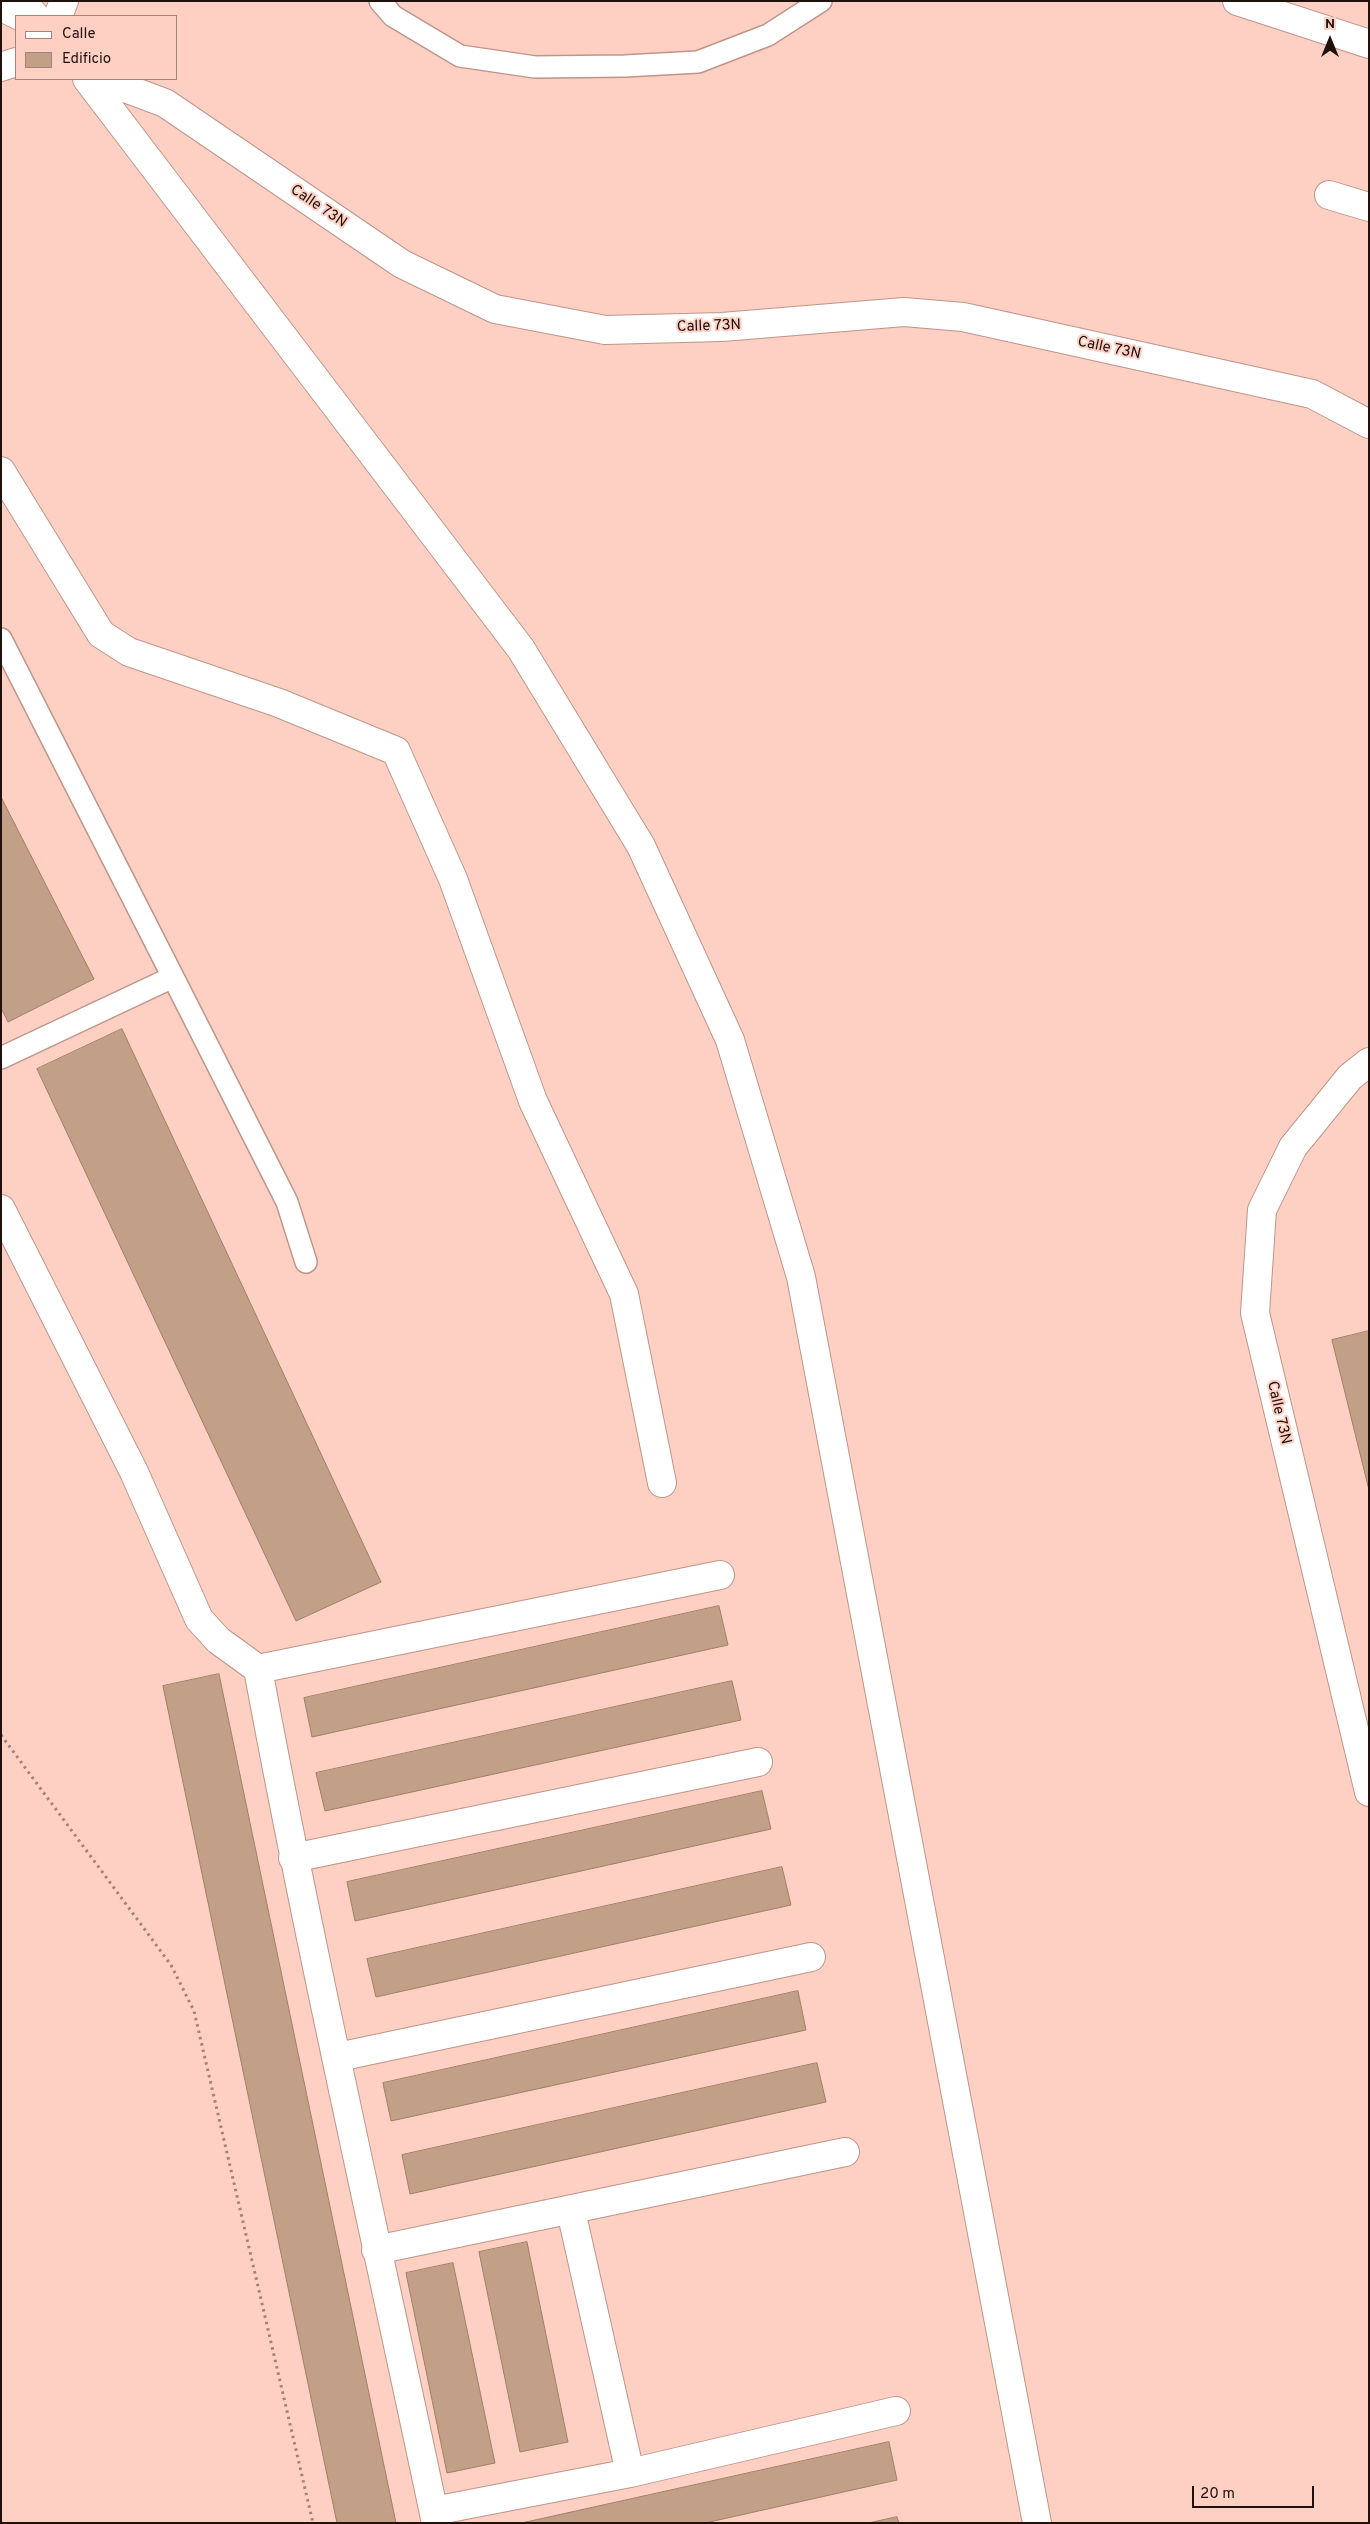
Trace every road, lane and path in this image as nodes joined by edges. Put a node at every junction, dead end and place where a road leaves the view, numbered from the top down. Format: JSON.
{"nodes":[{"id":1,"x":22,"y":1,"type":"edge"},
{"id":2,"x":64,"y":1,"type":"edge"},
{"id":3,"x":380,"y":1,"type":"edge"},
{"id":4,"x":821,"y":1,"type":"edge"},
{"id":5,"x":1238,"y":1,"type":"edge"},
{"id":6,"x":1,"y":7,"type":"edge"},
{"id":7,"x":18,"y":15,"type":"edge"},
{"id":8,"x":34,"y":15,"type":"edge"},
{"id":9,"x":58,"y":15,"type":"edge"},
{"id":10,"x":1369,"y":44,"type":"edge"},
{"id":11,"x":15,"y":62,"type":"edge"},
{"id":12,"x":1,"y":67,"type":"edge"},
{"id":13,"x":92,"y":85,"type":"edge"},
{"id":14,"x":1329,"y":195,"type":"dead end"},
{"id":15,"x":1369,"y":207,"type":"edge"},
{"id":16,"x":1369,"y":424,"type":"edge"},
{"id":17,"x":1,"y":472,"type":"edge"},
{"id":18,"x":1,"y":638,"type":"edge"},
{"id":19,"x":173,"y":977,"type":"junction"},
{"id":20,"x":1,"y":1058,"type":"edge"},
{"id":21,"x":1369,"y":1062,"type":"edge"},
{"id":22,"x":1,"y":1209,"type":"edge"},
{"id":23,"x":306,"y":1262,"type":"dead end"},
{"id":24,"x":662,"y":1483,"type":"dead end"},
{"id":25,"x":720,"y":1575,"type":"dead end"},
{"id":26,"x":258,"y":1669,"type":"junction"},
{"id":27,"x":1,"y":1735,"type":"edge"},
{"id":28,"x":758,"y":1762,"type":"dead end"},
{"id":29,"x":1369,"y":1792,"type":"edge"},
{"id":30,"x":293,"y":1858,"type":"junction"},
{"id":31,"x":811,"y":1957,"type":"dead end"},
{"id":32,"x":338,"y":2057,"type":"junction"},
{"id":33,"x":845,"y":2152,"type":"dead end"},
{"id":34,"x":571,"y":2211,"type":"junction"},
{"id":35,"x":376,"y":2250,"type":"junction"},
{"id":36,"x":896,"y":2411,"type":"dead end"},
{"id":37,"x":630,"y":2473,"type":"junction"},
{"id":38,"x":435,"y":2517,"type":"edge"},
{"id":39,"x":313,"y":2523,"type":"edge"},
{"id":40,"x":1037,"y":2523,"type":"edge"}],
"edges":[{"from":1,"to":8,"type":"main road"},
{"from":2,"to":9,"type":"main road"},
{"from":3,"to":4,"type":"lane"},
{"from":5,"to":10,"type":"main road"},
{"from":6,"to":7,"type":"main road"},
{"from":11,"to":12,"type":"main road"},
{"from":13,"to":16,"type":"main road","name":"Calle 73N"},
{"from":13,"to":40,"type":"main road"},
{"from":14,"to":15,"type":"main road"},
{"from":17,"to":24,"type":"main road"},
{"from":18,"to":19,"type":"lane"},
{"from":19,"to":20,"type":"lane"},
{"from":19,"to":23,"type":"lane"},
{"from":21,"to":29,"type":"main road","name":"Calle 73N"},
{"from":22,"to":26,"type":"main road"},
{"from":25,"to":26,"type":"main road"},
{"from":26,"to":30,"type":"main road"},
{"from":27,"to":39,"type":"path"},
{"from":28,"to":30,"type":"main road"},
{"from":30,"to":32,"type":"main road"},
{"from":31,"to":32,"type":"main road"},
{"from":32,"to":35,"type":"main road"},
{"from":33,"to":34,"type":"main road"},
{"from":34,"to":35,"type":"main road"},
{"from":34,"to":37,"type":"main road"},
{"from":35,"to":38,"type":"main road"},
{"from":36,"to":37,"type":"main road"},
{"from":37,"to":38,"type":"main road"}]}
